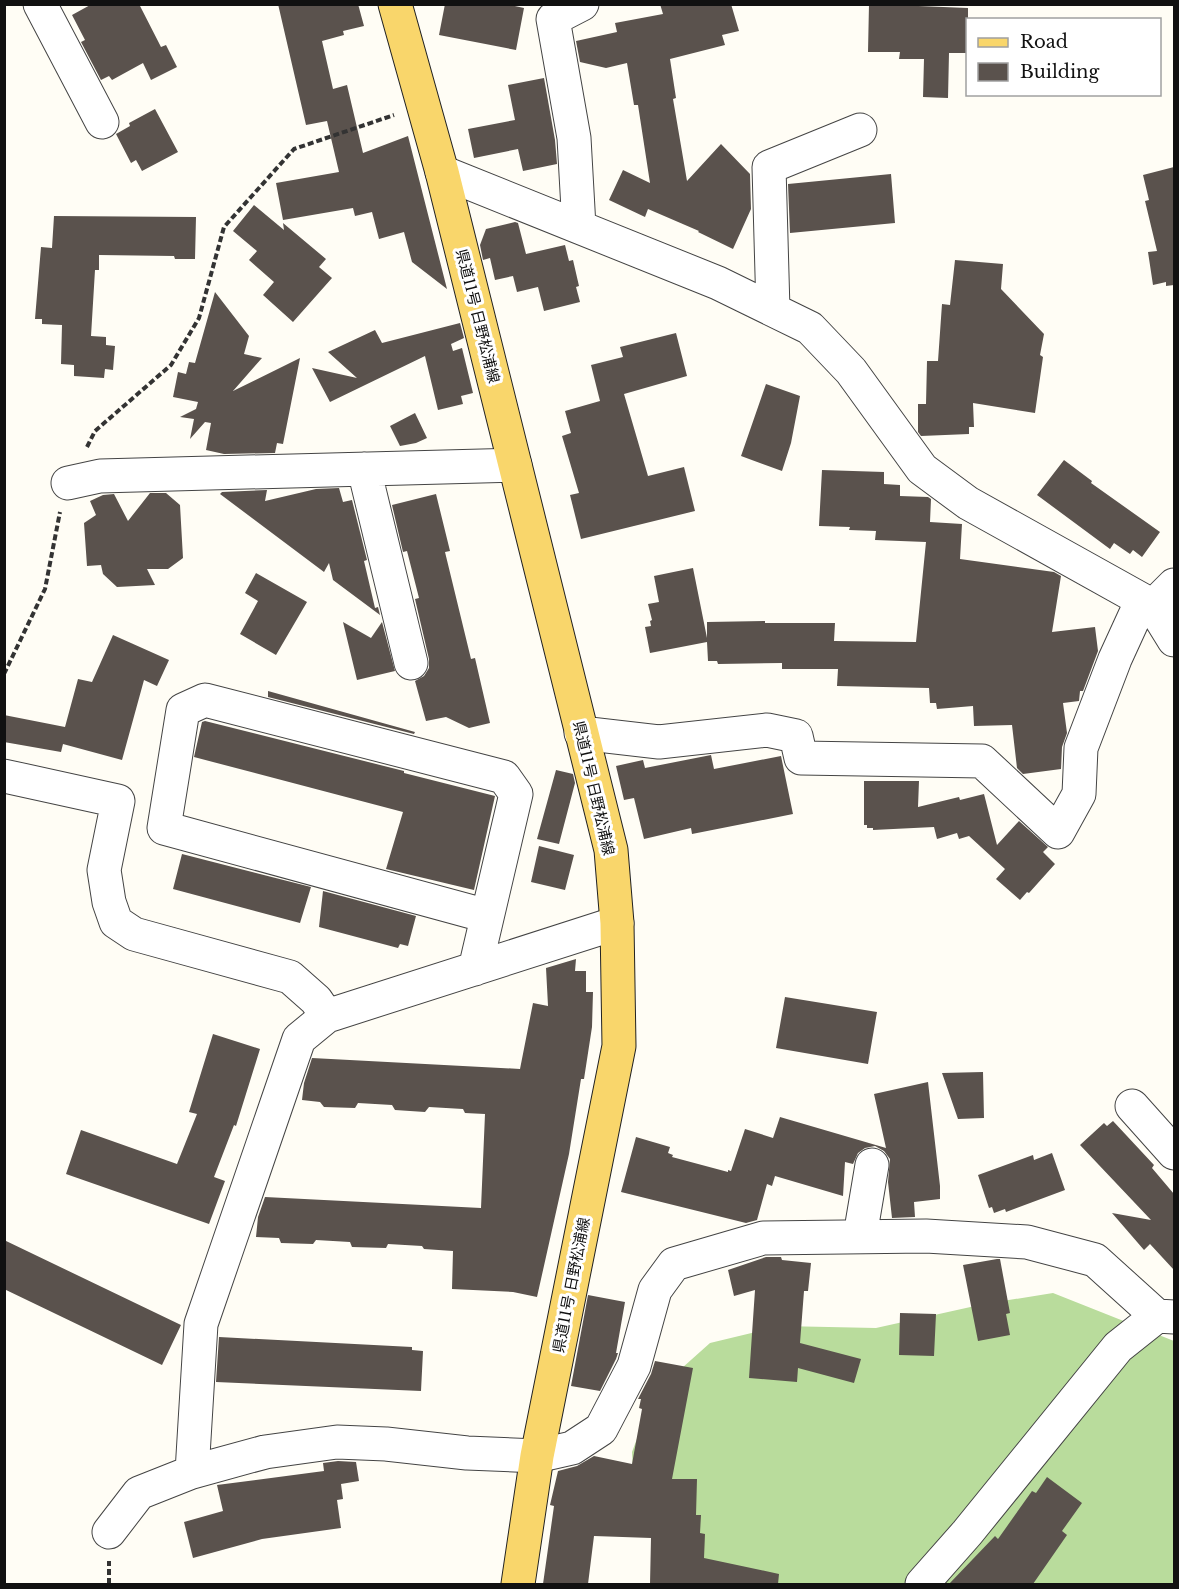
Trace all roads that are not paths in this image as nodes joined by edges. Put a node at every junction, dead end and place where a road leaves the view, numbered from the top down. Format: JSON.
{"nodes":[{"id":1,"x":40,"y":4,"type":"edge"},
{"id":2,"x":395,"y":4,"type":"edge"},
{"id":3,"x":582,"y":4,"type":"edge"},
{"id":4,"x":102,"y":122,"type":"dead end"},
{"id":5,"x":860,"y":130,"type":"dead end"},
{"id":6,"x":442,"y":172,"type":"junction"},
{"id":7,"x":579,"y":227,"type":"junction"},
{"id":8,"x":773,"y":310,"type":"junction"},
{"id":9,"x":515,"y":465,"type":"junction"},
{"id":10,"x":364,"y":469,"type":"junction"},
{"id":11,"x":68,"y":483,"type":"road end"},
{"id":12,"x":1156,"y":597,"type":"edge"},
{"id":13,"x":1174,"y":640,"type":"edge"},
{"id":14,"x":411,"y":663,"type":"dead end"},
{"id":15,"x":581,"y":733,"type":"junction"},
{"id":16,"x":4,"y":776,"type":"edge"},
{"id":17,"x":487,"y":916,"type":"junction"},
{"id":18,"x":617,"y":923,"type":"junction"},
{"id":19,"x":475,"y":969,"type":"junction"},
{"id":20,"x":327,"y":1016,"type":"junction"},
{"id":21,"x":1132,"y":1106,"type":"dead end"},
{"id":22,"x":1174,"y":1153,"type":"edge"},
{"id":23,"x":872,"y":1165,"type":"dead end"},
{"id":24,"x":860,"y":1236,"type":"junction"},
{"id":25,"x":1166,"y":1316,"type":"edge"},
{"id":26,"x":537,"y":1456,"type":"junction"},
{"id":27,"x":192,"y":1472,"type":"junction"},
{"id":28,"x":109,"y":1532,"type":"dead end"},
{"id":29,"x":518,"y":1584,"type":"edge"},
{"id":30,"x":922,"y":1584,"type":"edge"}],
"edges":[{"from":1,"to":4,"type":"street"},
{"from":2,"to":6,"type":"main road","name":"県道11号 日野松浦線"},
{"from":3,"to":7,"type":"street"},
{"from":5,"to":8,"type":"street"},
{"from":6,"to":7,"type":"street"},
{"from":6,"to":9,"type":"main road","name":"県道11号 日野松浦線"},
{"from":7,"to":8,"type":"street"},
{"from":8,"to":12,"type":"street"},
{"from":9,"to":10,"type":"street"},
{"from":9,"to":15,"type":"main road","name":"県道11号 日野松浦線"},
{"from":10,"to":11,"type":"street"},
{"from":10,"to":14,"type":"street"},
{"from":12,"to":13,"type":"street"},
{"from":12,"to":15,"type":"street"},
{"from":15,"to":18,"type":"main road","name":"県道11号 日野松浦線"},
{"from":16,"to":20,"type":"street"},
{"from":17,"to":17,"type":"street"},
{"from":17,"to":19,"type":"street"},
{"from":18,"to":19,"type":"street"},
{"from":18,"to":26,"type":"main road","name":"県道11号 日野松浦線"},
{"from":19,"to":20,"type":"street"},
{"from":20,"to":27,"type":"street"},
{"from":21,"to":22,"type":"street"},
{"from":23,"to":24,"type":"street"},
{"from":24,"to":25,"type":"street"},
{"from":24,"to":26,"type":"street"},
{"from":25,"to":30,"type":"street"},
{"from":26,"to":27,"type":"street"},
{"from":26,"to":29,"type":"main road","name":"県道11号 日野松浦線"},
{"from":27,"to":28,"type":"street"}]}
